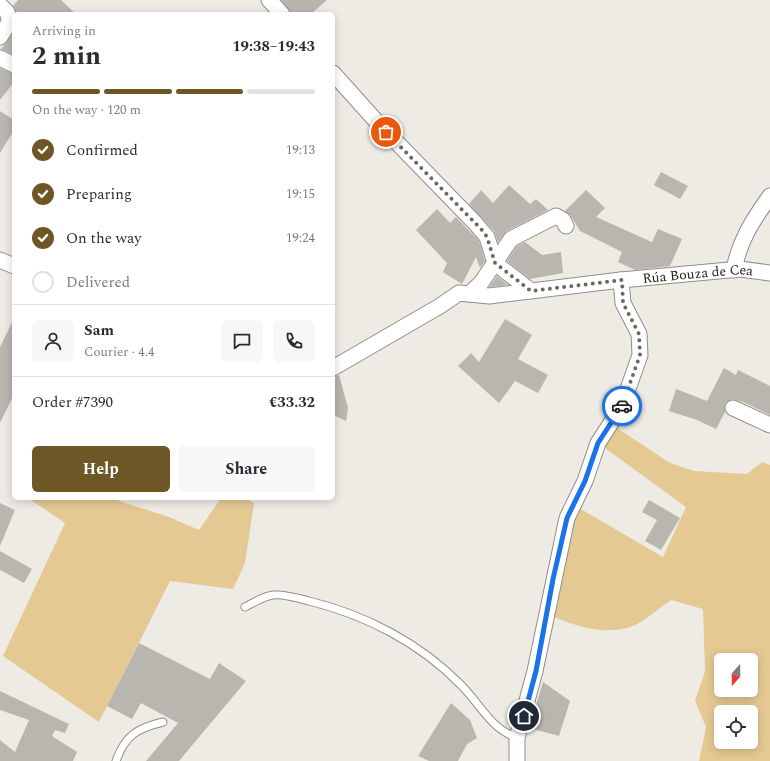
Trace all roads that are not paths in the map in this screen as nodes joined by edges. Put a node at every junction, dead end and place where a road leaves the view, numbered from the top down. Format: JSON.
{"nodes":[{"id":1,"x":270,"y":0,"type":"edge"},
{"id":2,"x":0,"y":6,"type":"edge"},
{"id":3,"x":280,"y":12,"type":"edge"},
{"id":4,"x":0,"y":37,"type":"edge"},
{"id":5,"x":0,"y":58,"type":"edge"},
{"id":6,"x":12,"y":64,"type":"edge"},
{"id":7,"x":335,"y":75,"type":"edge"},
{"id":8,"x":770,"y":196,"type":"edge"},
{"id":9,"x":566,"y":226,"type":"dead end"},
{"id":10,"x":0,"y":260,"type":"edge"},
{"id":11,"x":495,"y":263,"type":"junction"},
{"id":12,"x":12,"y":265,"type":"edge"},
{"id":13,"x":734,"y":270,"type":"junction"},
{"id":14,"x":770,"y":273,"type":"edge"},
{"id":15,"x":622,"y":280,"type":"junction"},
{"id":16,"x":531,"y":291,"type":"junction"},
{"id":17,"x":469,"y":294,"type":"junction"},
{"id":18,"x":335,"y":367,"type":"edge"},
{"id":19,"x":733,"y":408,"type":"dead end"},
{"id":20,"x":770,"y":425,"type":"edge"},
{"id":21,"x":245,"y":607,"type":"dead end"},
{"id":22,"x":163,"y":722,"type":"dead end"},
{"id":23,"x":517,"y":738,"type":"junction"},
{"id":24,"x":116,"y":761,"type":"edge"},
{"id":25,"x":517,"y":761,"type":"edge"}],
"edges":[{"from":1,"to":3,"type":"street"},
{"from":2,"to":4,"type":"street"},
{"from":5,"to":6,"type":"street"},
{"from":7,"to":11,"type":"street"},
{"from":8,"to":13,"type":"street"},
{"from":9,"to":11,"type":"street"},
{"from":10,"to":12,"type":"street"},
{"from":11,"to":16,"type":"street"},
{"from":11,"to":17,"type":"street"},
{"from":13,"to":14,"type":"street","name":"Rúa Bouza de Cea"},
{"from":13,"to":15,"type":"street","name":"Rúa Bouza de Cea"},
{"from":15,"to":16,"type":"street","name":"Rúa Bouza de Cea"},
{"from":15,"to":23,"type":"street"},
{"from":16,"to":17,"type":"street","name":"Rúa Bouza de Cea"},
{"from":17,"to":18,"type":"street","name":"Rúa Bouza de Cea"},
{"from":19,"to":20,"type":"street"},
{"from":21,"to":23,"type":"lane"},
{"from":22,"to":24,"type":"lane"},
{"from":23,"to":25,"type":"street"}]}
